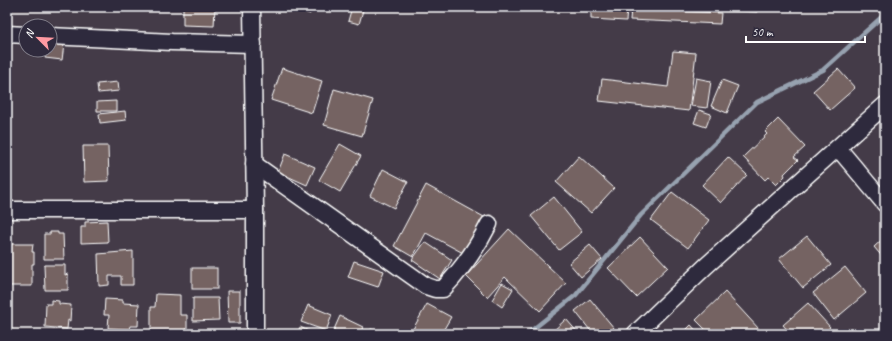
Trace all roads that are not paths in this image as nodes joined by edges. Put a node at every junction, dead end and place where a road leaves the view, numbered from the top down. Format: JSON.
{"nodes":[{"id":1,"x":252,"y":7,"type":"edge"},
{"id":2,"x":7,"y":34,"type":"edge"},
{"id":3,"x":18,"y":35,"type":"edge"},
{"id":4,"x":58,"y":36,"type":"edge"},
{"id":5,"x":253,"y":44,"type":"junction"},
{"id":6,"x":885,"y":105,"type":"edge"},
{"id":7,"x":838,"y":148,"type":"junction"},
{"id":8,"x":254,"y":164,"type":"junction"},
{"id":9,"x":885,"y":204,"type":"edge"},
{"id":10,"x":7,"y":210,"type":"edge"},
{"id":11,"x":255,"y":210,"type":"junction"},
{"id":12,"x":489,"y":224,"type":"dead end"},
{"id":13,"x":255,"y":334,"type":"edge"},
{"id":14,"x":635,"y":334,"type":"edge"}],
"edges":[{"from":1,"to":5,"type":"street"},
{"from":2,"to":3,"type":"street"},
{"from":4,"to":5,"type":"street"},
{"from":5,"to":8,"type":"street"},
{"from":6,"to":7,"type":"street"},
{"from":7,"to":9,"type":"street"},
{"from":7,"to":14,"type":"street"},
{"from":8,"to":11,"type":"street"},
{"from":8,"to":12,"type":"street"},
{"from":10,"to":11,"type":"street"},
{"from":11,"to":13,"type":"street"}]}
